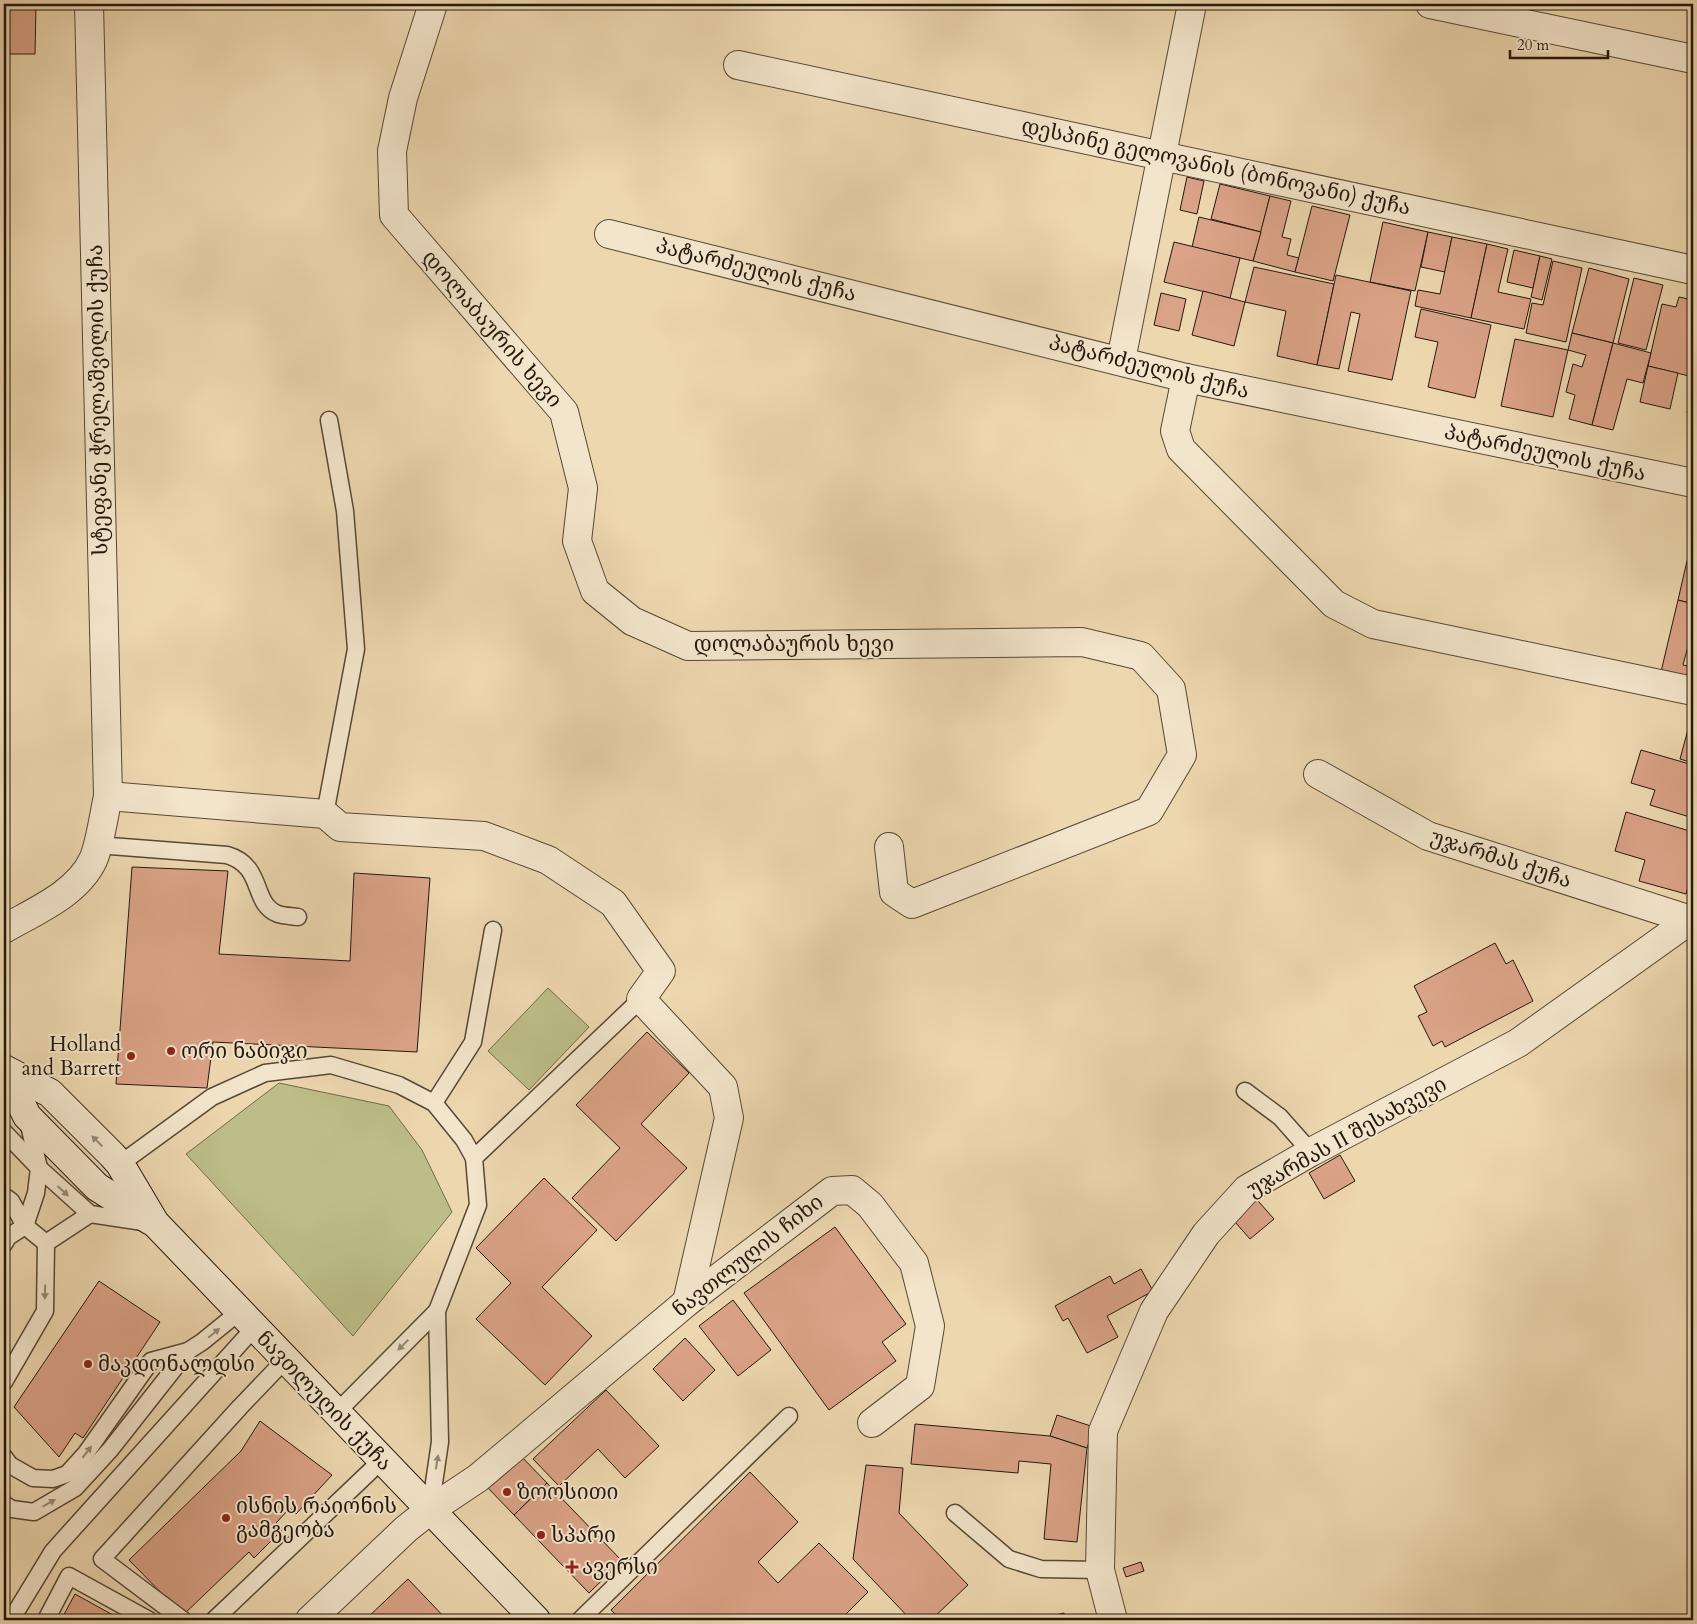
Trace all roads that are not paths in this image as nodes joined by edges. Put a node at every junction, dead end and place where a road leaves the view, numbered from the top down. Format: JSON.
{"nodes":[{"id":1,"x":89,"y":4,"type":"edge"},
{"id":2,"x":433,"y":4,"type":"edge"},
{"id":3,"x":1192,"y":4,"type":"edge"},
{"id":4,"x":1430,"y":4,"type":"edge"},
{"id":5,"x":1693,"y":59,"type":"edge"},
{"id":6,"x":738,"y":65,"type":"dead end"},
{"id":7,"x":1162,"y":155,"type":"junction"},
{"id":8,"x":609,"y":234,"type":"dead end"},
{"id":9,"x":1693,"y":270,"type":"edge"},
{"id":10,"x":1121,"y":360,"type":"junction"},
{"id":11,"x":1186,"y":378,"type":"junction"},
{"id":12,"x":329,"y":420,"type":"dead end"},
{"id":13,"x":1693,"y":484,"type":"edge"},
{"id":14,"x":1693,"y":691,"type":"edge"},
{"id":15,"x":1318,"y":774,"type":"dead end"},
{"id":16,"x":108,"y":796,"type":"junction"},
{"id":17,"x":325,"y":814,"type":"junction"},
{"id":18,"x":97,"y":846,"type":"junction"},
{"id":19,"x":889,"y":847,"type":"dead end"},
{"id":20,"x":298,"y":917,"type":"dead end"},
{"id":21,"x":1692,"y":919,"type":"edge"},
{"id":22,"x":4,"y":929,"type":"edge"},
{"id":23,"x":493,"y":930,"type":"dead end"},
{"id":24,"x":641,"y":1000,"type":"junction"},
{"id":25,"x":4,"y":1069,"type":"edge"},
{"id":26,"x":1245,"y":1091,"type":"dead end"},
{"id":27,"x":434,"y":1104,"type":"junction"},
{"id":28,"x":27,"y":1116,"type":"junction"},
{"id":29,"x":4,"y":1132,"type":"edge"},
{"id":30,"x":1311,"y":1152,"type":"junction"},
{"id":31,"x":474,"y":1158,"type":"junction"},
{"id":32,"x":120,"y":1164,"type":"junction"},
{"id":33,"x":39,"y":1168,"type":"junction"},
{"id":34,"x":4,"y":1196,"type":"edge"},
{"id":35,"x":90,"y":1214,"type":"junction"},
{"id":36,"x":155,"y":1223,"type":"junction"},
{"id":37,"x":25,"y":1226,"type":"junction"},
{"id":38,"x":46,"y":1243,"type":"junction"},
{"id":39,"x":4,"y":1244,"type":"edge"},
{"id":40,"x":687,"y":1302,"type":"junction"},
{"id":41,"x":437,"y":1311,"type":"junction"},
{"id":42,"x":247,"y":1320,"type":"junction"},
{"id":43,"x":188,"y":1351,"type":"junction"},
{"id":44,"x":285,"y":1360,"type":"junction"},
{"id":45,"x":4,"y":1382,"type":"edge"},
{"id":46,"x":336,"y":1413,"type":"junction"},
{"id":47,"x":789,"y":1416,"type":"dead end"},
{"id":48,"x":872,"y":1423,"type":"dead end"},
{"id":49,"x":4,"y":1457,"type":"edge"},
{"id":50,"x":382,"y":1460,"type":"junction"},
{"id":51,"x":4,"y":1504,"type":"edge"},
{"id":52,"x":430,"y":1510,"type":"junction"},
{"id":53,"x":955,"y":1513,"type":"dead end"},
{"id":54,"x":1100,"y":1570,"type":"junction"},
{"id":55,"x":11,"y":1620,"type":"edge"},
{"id":56,"x":46,"y":1620,"type":"edge"},
{"id":57,"x":149,"y":1620,"type":"edge"},
{"id":58,"x":183,"y":1620,"type":"edge"},
{"id":59,"x":214,"y":1620,"type":"edge"},
{"id":60,"x":310,"y":1620,"type":"edge"},
{"id":61,"x":536,"y":1620,"type":"edge"},
{"id":62,"x":580,"y":1620,"type":"edge"},
{"id":63,"x":1113,"y":1620,"type":"edge"}],
"edges":[{"from":1,"to":16,"type":"street","name":"სტეფანე ჭრელაშვილის ქუჩა"},
{"from":2,"to":19,"type":"street","name":"დოლაბაურის ხევი"},
{"from":3,"to":7,"type":"street"},
{"from":4,"to":5,"type":"street"},
{"from":6,"to":7,"type":"street","name":"დესპინე გელოვანის (ბონოვანი) ქუჩა"},
{"from":7,"to":9,"type":"street","name":"დესპინე გელოვანის (ბონოვანი) ქუჩა"},
{"from":7,"to":10,"type":"street"},
{"from":8,"to":10,"type":"street","name":"პატარძეულის ქუჩა"},
{"from":10,"to":11,"type":"street","name":"პატარძეულის ქუჩა"},
{"from":11,"to":13,"type":"street","name":"პატარძეულის ქუჩა"},
{"from":11,"to":14,"type":"street"},
{"from":12,"to":17,"type":"lane"},
{"from":15,"to":21,"type":"street","name":"უჯარმას ქუჩა"},
{"from":16,"to":17,"type":"street"},
{"from":16,"to":18,"type":"street","name":"სტეფანე ჭრელაშვილის ქუჩა"},
{"from":17,"to":24,"type":"street"},
{"from":18,"to":20,"type":"lane"},
{"from":18,"to":22,"type":"street","name":"სტეფანე ჭრელაშვილის ქუჩა"},
{"from":21,"to":30,"type":"street","name":"უჯარმას II შესახვევი"},
{"from":23,"to":27,"type":"lane"},
{"from":24,"to":31,"type":"lane"},
{"from":24,"to":40,"type":"street"},
{"from":25,"to":28,"type":"street","name":"ნავთლუღის ქუჩა"},
{"from":32,"to":25,"type":"street","name":"ნავთლუღის ქუჩა","one_way":true},
{"from":26,"to":30,"type":"lane"},
{"from":27,"to":31,"type":"lane"},
{"from":27,"to":32,"type":"lane"},
{"from":28,"to":33,"type":"lane"},
{"from":28,"to":36,"type":"street","name":"ნავთლუღის ქუჩა"},
{"from":29,"to":33,"type":"lane"},
{"from":30,"to":54,"type":"street","name":"უჯარმას II შესახვევი"},
{"from":31,"to":41,"type":"lane"},
{"from":32,"to":36,"type":"street","name":"ნავთლუღის ქუჩა"},
{"from":33,"to":35,"type":"lane","one_way":true},
{"from":33,"to":37,"type":"lane"},
{"from":34,"to":37,"type":"lane"},
{"from":35,"to":36,"type":"lane"},
{"from":35,"to":38,"type":"lane"},
{"from":36,"to":42,"type":"street","name":"ნავთლუღის ქუჩა"},
{"from":37,"to":38,"type":"lane"},
{"from":37,"to":39,"type":"lane"},
{"from":38,"to":45,"type":"lane","one_way":true},
{"from":40,"to":48,"type":"street","name":"ნავთლუღის ჩიხი"},
{"from":40,"to":52,"type":"street","name":"ნავთლუღის ჩიხი"},
{"from":41,"to":46,"type":"lane","one_way":true},
{"from":52,"to":41,"type":"lane","one_way":true},
{"from":43,"to":42,"type":"lane","one_way":true},
{"from":42,"to":44,"type":"street","name":"ნავთლუღის ქუჩა"},
{"from":42,"to":55,"type":"lane"},
{"from":49,"to":43,"type":"lane","one_way":true},
{"from":51,"to":43,"type":"lane","one_way":true},
{"from":44,"to":46,"type":"street","name":"ნავთლუღის ქუჩა"},
{"from":44,"to":58,"type":"lane"},
{"from":46,"to":50,"type":"street","name":"ნავთლუღის ქუჩა"},
{"from":47,"to":62,"type":"lane"},
{"from":50,"to":52,"type":"street","name":"ნავთლუღის ქუჩა"},
{"from":50,"to":59,"type":"lane"},
{"from":52,"to":60,"type":"street","name":"ნავთლუღის ჩიხი"},
{"from":52,"to":61,"type":"street","name":"ნავთლუღის ქუჩა"},
{"from":53,"to":54,"type":"lane"},
{"from":54,"to":63,"type":"street","name":"უჯარმას II შესახვევი"},
{"from":56,"to":57,"type":"lane"}]}
